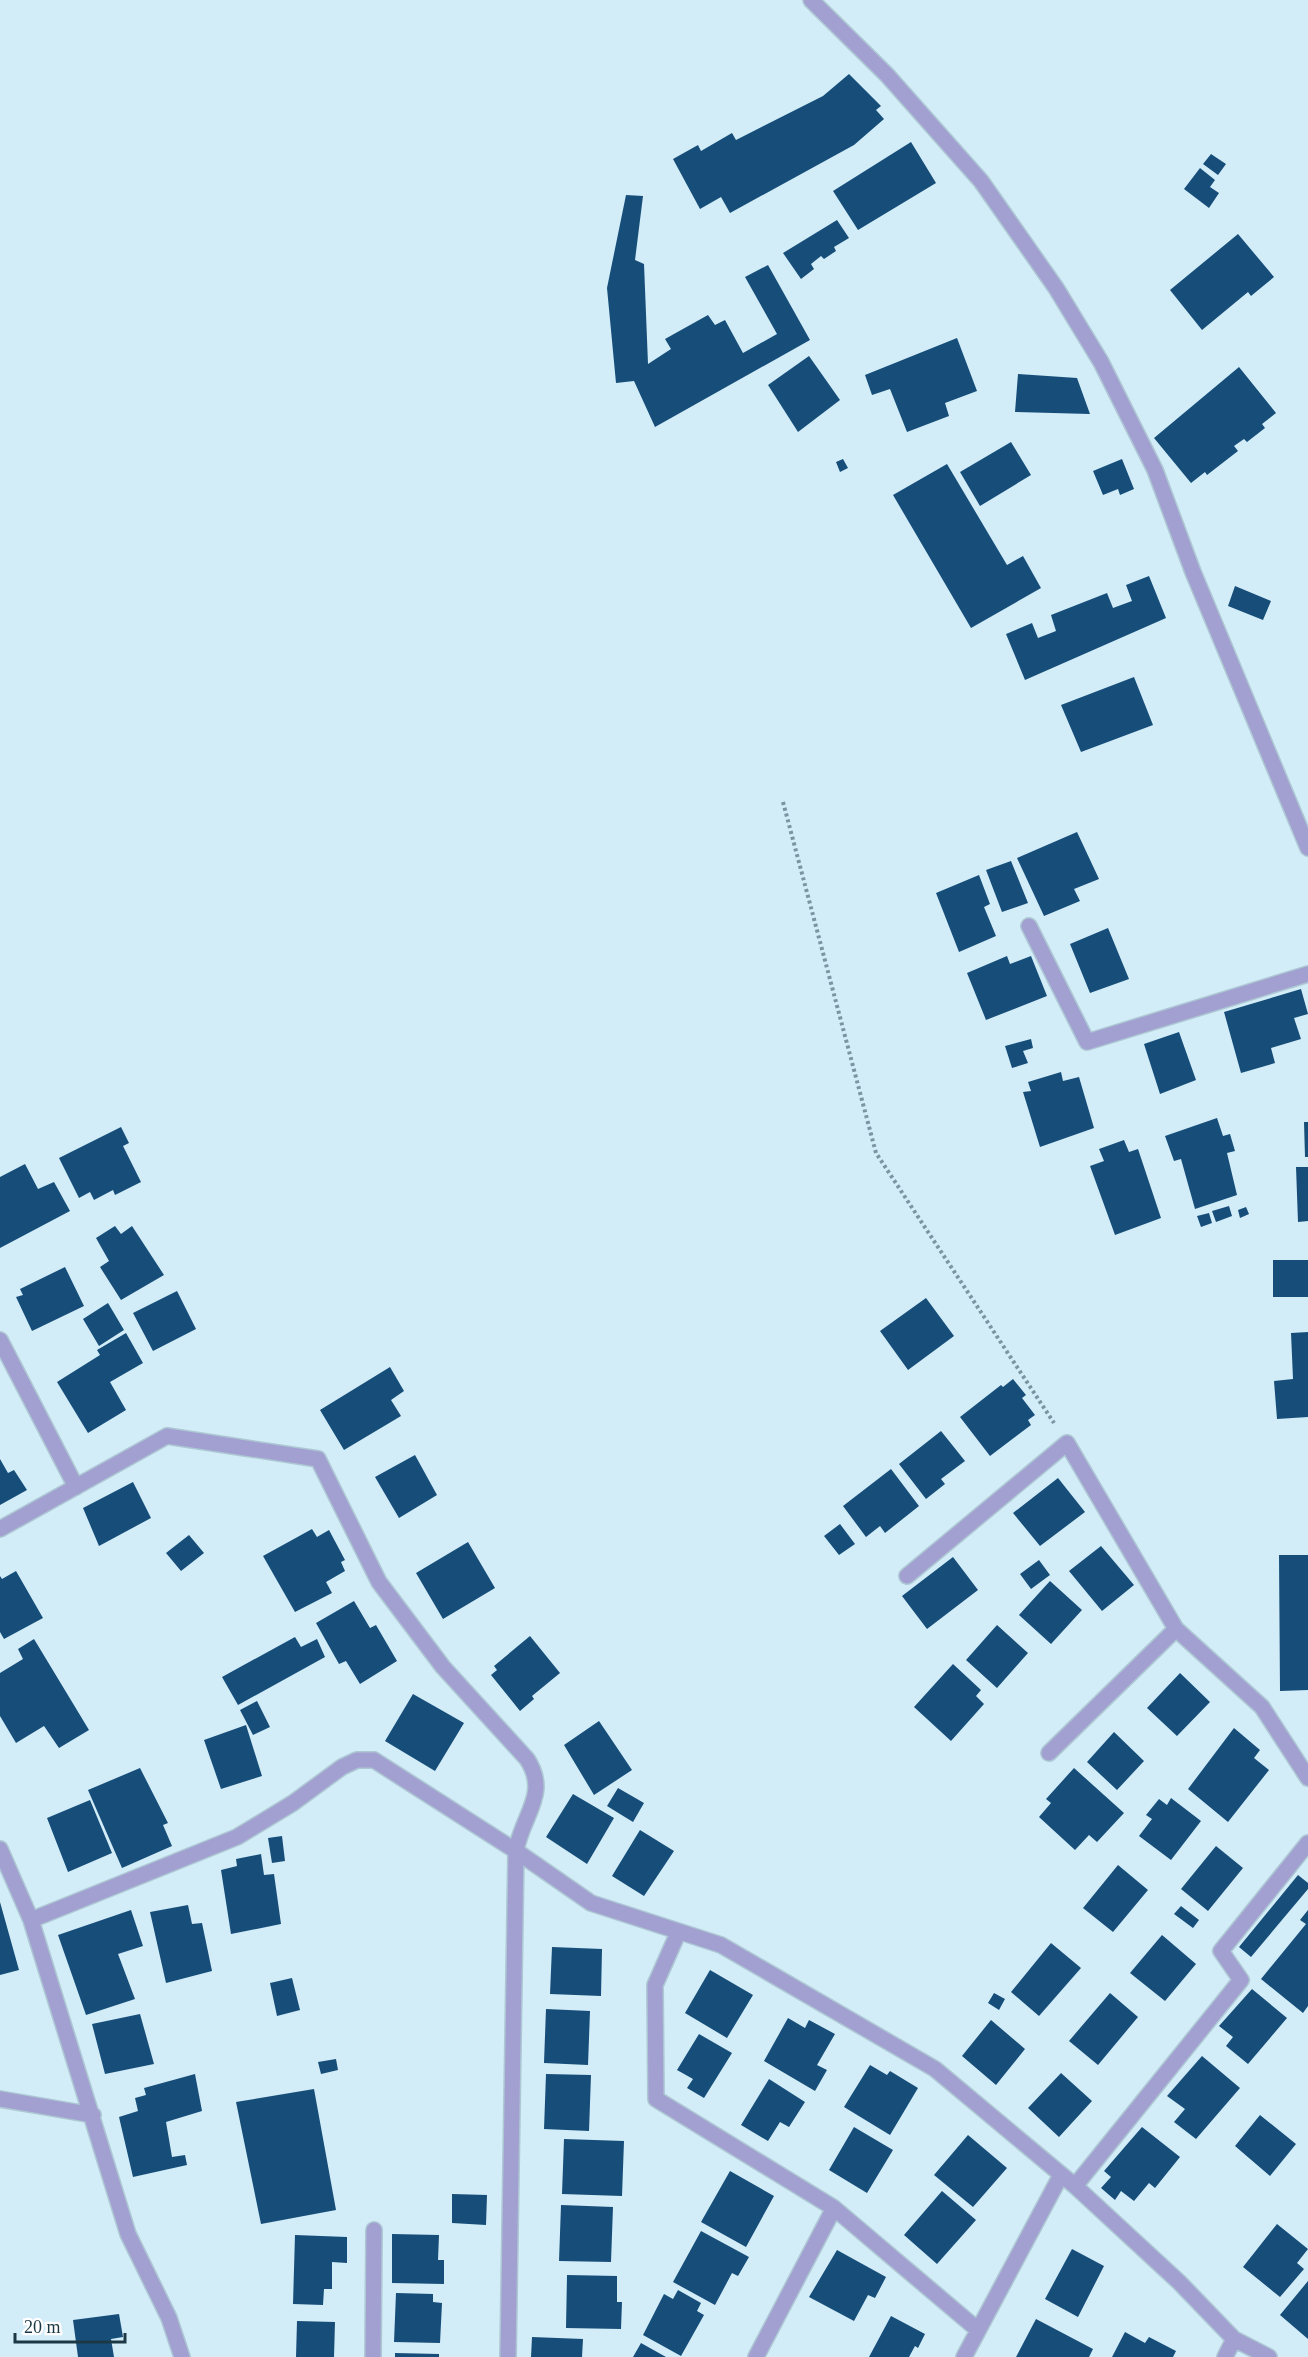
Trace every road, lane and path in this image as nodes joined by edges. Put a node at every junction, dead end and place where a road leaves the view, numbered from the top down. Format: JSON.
{"nodes":[{"id":1,"x":811,"y":0,"type":"edge"},
{"id":2,"x":783,"y":802,"type":"dead end"},
{"id":3,"x":1308,"y":848,"type":"edge"},
{"id":4,"x":1029,"y":926,"type":"dead end"},
{"id":5,"x":1308,"y":974,"type":"edge"},
{"id":6,"x":0,"y":1340,"type":"edge"},
{"id":7,"x":1067,"y":1443,"type":"junction"},
{"id":8,"x":76,"y":1487,"type":"junction"},
{"id":9,"x":0,"y":1529,"type":"edge"},
{"id":10,"x":908,"y":1576,"type":"dead end"},
{"id":11,"x":1176,"y":1629,"type":"junction"},
{"id":12,"x":1049,"y":1753,"type":"dead end"},
{"id":13,"x":1308,"y":1778,"type":"edge"},
{"id":14,"x":1308,"y":1843,"type":"edge"},
{"id":15,"x":0,"y":1849,"type":"edge"},
{"id":16,"x":516,"y":1851,"type":"junction"},
{"id":17,"x":31,"y":1920,"type":"junction"},
{"id":18,"x":678,"y":1933,"type":"junction"},
{"id":19,"x":0,"y":2099,"type":"edge"},
{"id":20,"x":93,"y":2115,"type":"junction"},
{"id":21,"x":1061,"y":2175,"type":"junction"},
{"id":22,"x":1075,"y":2186,"type":"junction"},
{"id":23,"x":834,"y":2208,"type":"junction"},
{"id":24,"x":374,"y":2230,"type":"dead end"},
{"id":25,"x":978,"y":2330,"type":"junction"},
{"id":26,"x":1234,"y":2339,"type":"junction"},
{"id":27,"x":182,"y":2357,"type":"edge"},
{"id":28,"x":373,"y":2357,"type":"edge"},
{"id":29,"x":507,"y":2357,"type":"edge"},
{"id":30,"x":756,"y":2357,"type":"edge"},
{"id":31,"x":964,"y":2357,"type":"edge"},
{"id":32,"x":1225,"y":2357,"type":"edge"},
{"id":33,"x":1269,"y":2357,"type":"edge"}],
"edges":[{"from":1,"to":3,"type":"street"},
{"from":2,"to":7,"type":"path"},
{"from":4,"to":5,"type":"street"},
{"from":6,"to":8,"type":"street"},
{"from":7,"to":10,"type":"street"},
{"from":7,"to":11,"type":"street"},
{"from":8,"to":9,"type":"street"},
{"from":8,"to":16,"type":"street"},
{"from":11,"to":12,"type":"street"},
{"from":11,"to":13,"type":"street"},
{"from":14,"to":22,"type":"street"},
{"from":15,"to":17,"type":"street"},
{"from":16,"to":17,"type":"street"},
{"from":16,"to":18,"type":"street"},
{"from":16,"to":29,"type":"street"},
{"from":17,"to":20,"type":"street"},
{"from":18,"to":21,"type":"street"},
{"from":18,"to":23,"type":"street"},
{"from":19,"to":20,"type":"street"},
{"from":20,"to":27,"type":"street"},
{"from":21,"to":22,"type":"street"},
{"from":21,"to":25,"type":"street"},
{"from":22,"to":26,"type":"street"},
{"from":23,"to":25,"type":"street"},
{"from":23,"to":30,"type":"street"},
{"from":24,"to":28,"type":"street"},
{"from":25,"to":31,"type":"street"},
{"from":26,"to":32,"type":"street"},
{"from":26,"to":33,"type":"street"}]}
